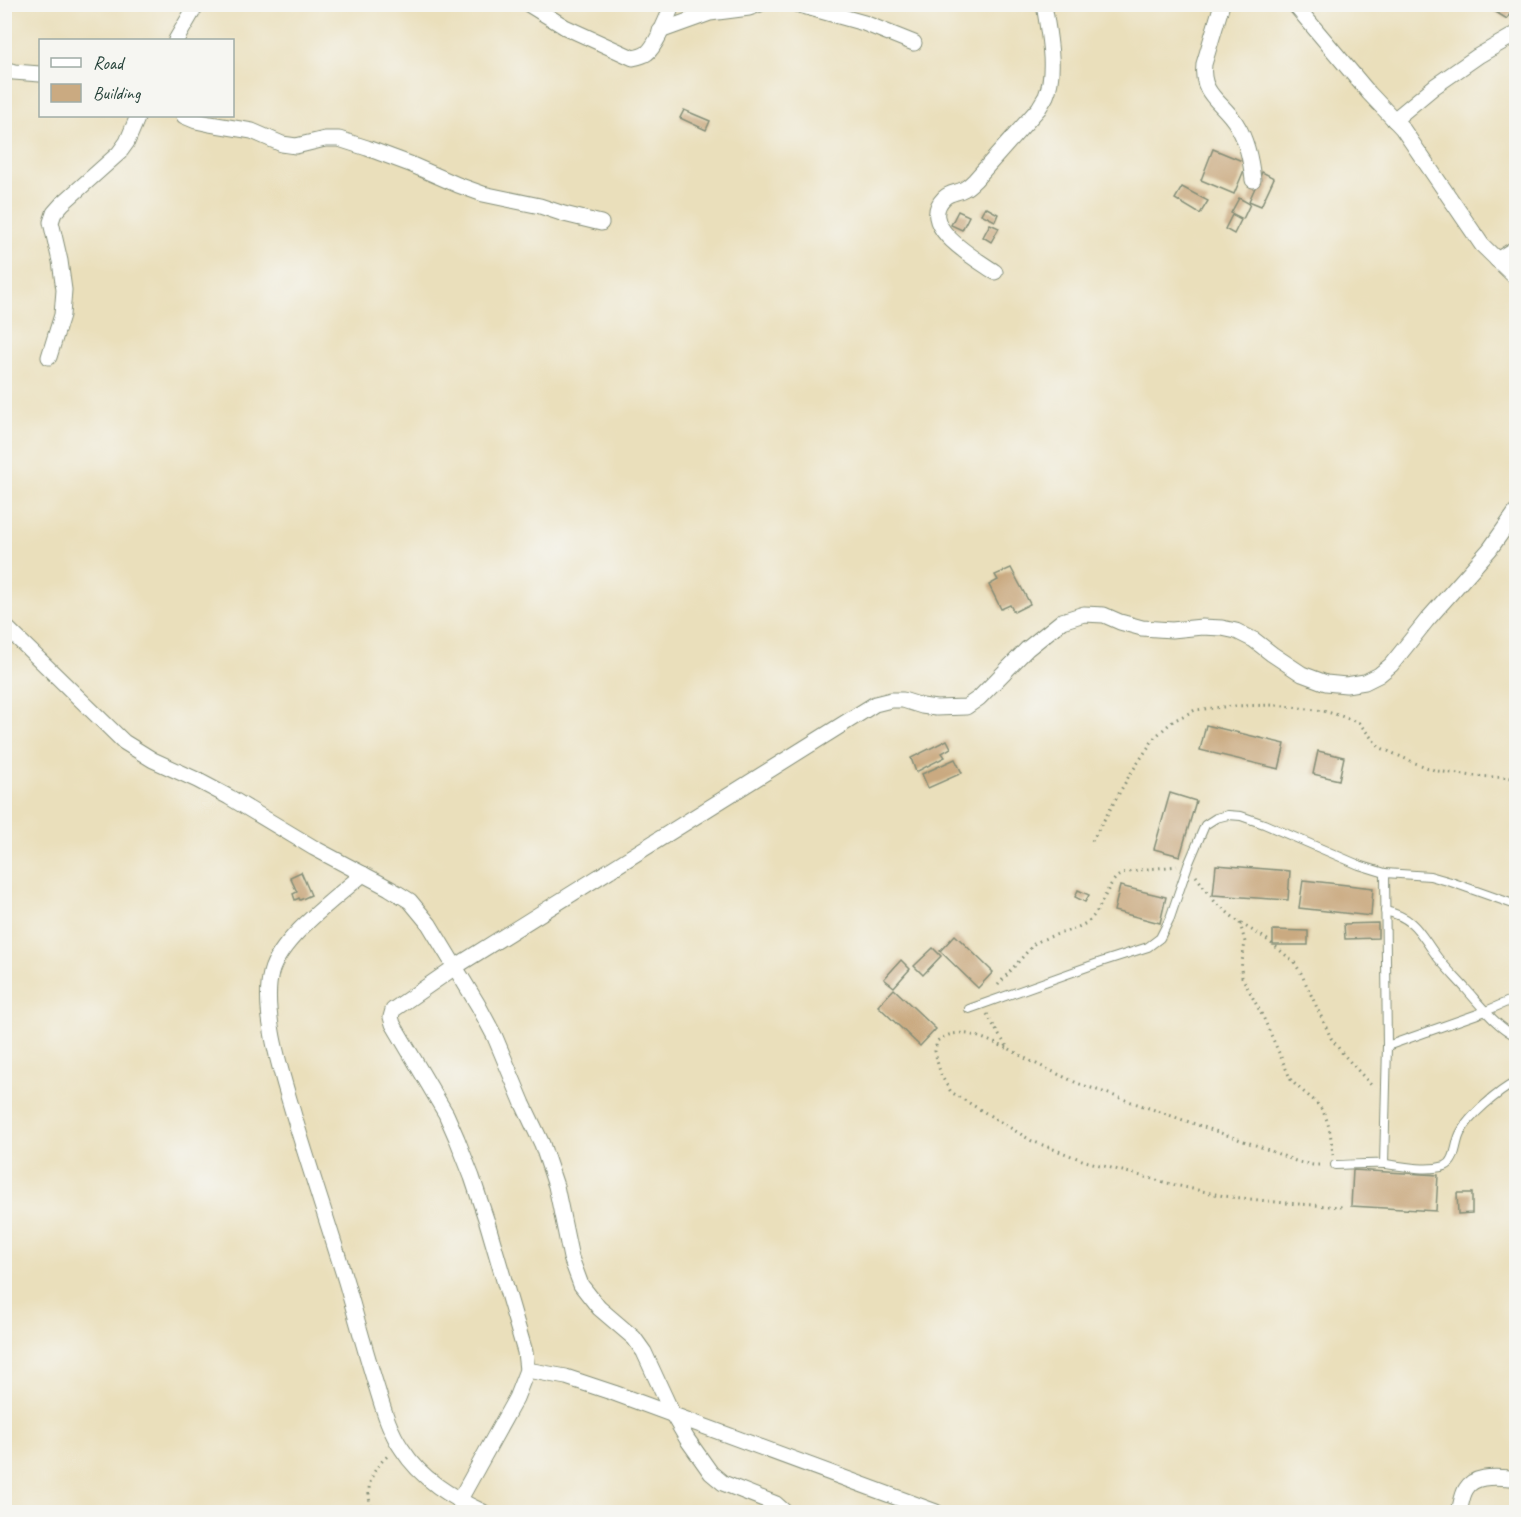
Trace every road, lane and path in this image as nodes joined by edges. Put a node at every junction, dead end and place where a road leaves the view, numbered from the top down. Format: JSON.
{"nodes":[{"id":1,"x":197,"y":4,"type":"edge"},
{"id":2,"x":528,"y":4,"type":"edge"},
{"id":3,"x":673,"y":4,"type":"edge"},
{"id":4,"x":760,"y":4,"type":"edge"},
{"id":5,"x":795,"y":4,"type":"edge"},
{"id":6,"x":1044,"y":4,"type":"edge"},
{"id":7,"x":1222,"y":4,"type":"edge"},
{"id":8,"x":1294,"y":4,"type":"edge"},
{"id":9,"x":660,"y":31,"type":"junction"},
{"id":10,"x":1516,"y":34,"type":"edge"},
{"id":11,"x":177,"y":39,"type":"edge"},
{"id":12,"x":914,"y":43,"type":"dead end"},
{"id":13,"x":4,"y":69,"type":"edge"},
{"id":14,"x":39,"y":75,"type":"edge"},
{"id":15,"x":138,"y":117,"type":"edge"},
{"id":16,"x":186,"y":117,"type":"edge"},
{"id":17,"x":1394,"y":120,"type":"junction"},
{"id":18,"x":1253,"y":180,"type":"dead end"},
{"id":19,"x":601,"y":223,"type":"dead end"},
{"id":20,"x":1516,"y":248,"type":"edge"},
{"id":21,"x":1497,"y":260,"type":"junction"},
{"id":22,"x":994,"y":272,"type":"dead end"},
{"id":23,"x":1516,"y":278,"type":"edge"},
{"id":24,"x":49,"y":357,"type":"dead end"},
{"id":25,"x":1516,"y":512,"type":"edge"},
{"id":26,"x":4,"y":625,"type":"edge"},
{"id":27,"x":1516,"y":778,"type":"edge"},
{"id":28,"x":1092,"y":842,"type":"dead end"},
{"id":29,"x":1188,"y":865,"type":"junction"},
{"id":30,"x":1385,"y":873,"type":"junction"},
{"id":31,"x":363,"y":874,"type":"junction"},
{"id":32,"x":1516,"y":905,"type":"edge"},
{"id":33,"x":1384,"y":911,"type":"junction"},
{"id":34,"x":1240,"y":923,"type":"junction"},
{"id":35,"x":455,"y":967,"type":"junction"},
{"id":36,"x":1516,"y":998,"type":"edge"},
{"id":37,"x":982,"y":1005,"type":"junction"},
{"id":38,"x":969,"y":1009,"type":"dead end"},
{"id":39,"x":1486,"y":1011,"type":"junction"},
{"id":40,"x":1516,"y":1036,"type":"edge"},
{"id":41,"x":1387,"y":1046,"type":"junction"},
{"id":42,"x":1008,"y":1048,"type":"junction"},
{"id":43,"x":1516,"y":1082,"type":"edge"},
{"id":44,"x":1385,"y":1100,"type":"junction"},
{"id":45,"x":1384,"y":1164,"type":"junction"},
{"id":46,"x":1335,"y":1165,"type":"junction"},
{"id":47,"x":1342,"y":1207,"type":"dead end"},
{"id":48,"x":527,"y":1370,"type":"junction"},
{"id":49,"x":673,"y":1415,"type":"junction"},
{"id":50,"x":400,"y":1447,"type":"junction"},
{"id":51,"x":1516,"y":1478,"type":"edge"},
{"id":52,"x":459,"y":1501,"type":"junction"},
{"id":53,"x":373,"y":1512,"type":"edge"},
{"id":54,"x":483,"y":1512,"type":"edge"},
{"id":55,"x":785,"y":1512,"type":"edge"},
{"id":56,"x":936,"y":1512,"type":"edge"},
{"id":57,"x":1459,"y":1512,"type":"edge"}],
"edges":[{"from":1,"to":11,"type":"street"},
{"from":2,"to":9,"type":"street"},
{"from":3,"to":9,"type":"street"},
{"from":4,"to":9,"type":"street"},
{"from":5,"to":12,"type":"street"},
{"from":6,"to":22,"type":"street"},
{"from":7,"to":18,"type":"street"},
{"from":8,"to":17,"type":"street"},
{"from":10,"to":17,"type":"street"},
{"from":13,"to":14,"type":"street"},
{"from":15,"to":24,"type":"street"},
{"from":16,"to":19,"type":"street"},
{"from":17,"to":21,"type":"street"},
{"from":20,"to":21,"type":"street"},
{"from":21,"to":23,"type":"street"},
{"from":25,"to":35,"type":"street"},
{"from":26,"to":31,"type":"street"},
{"from":27,"to":28,"type":"path"},
{"from":29,"to":30,"type":"lane"},
{"from":29,"to":34,"type":"path"},
{"from":29,"to":37,"type":"path"},
{"from":29,"to":37,"type":"lane"},
{"from":30,"to":32,"type":"lane"},
{"from":30,"to":33,"type":"lane"},
{"from":31,"to":35,"type":"street"},
{"from":31,"to":50,"type":"street"},
{"from":33,"to":39,"type":"lane"},
{"from":33,"to":41,"type":"lane"},
{"from":34,"to":44,"type":"path"},
{"from":34,"to":46,"type":"path"},
{"from":35,"to":48,"type":"street"},
{"from":35,"to":49,"type":"street"},
{"from":36,"to":39,"type":"lane"},
{"from":37,"to":38,"type":"lane"},
{"from":37,"to":42,"type":"path"},
{"from":39,"to":40,"type":"lane"},
{"from":39,"to":41,"type":"lane"},
{"from":41,"to":44,"type":"lane"},
{"from":42,"to":46,"type":"path"},
{"from":42,"to":47,"type":"path"},
{"from":43,"to":45,"type":"lane"},
{"from":44,"to":45,"type":"lane"},
{"from":45,"to":46,"type":"lane"},
{"from":48,"to":49,"type":"street"},
{"from":48,"to":52,"type":"street"},
{"from":49,"to":55,"type":"street"},
{"from":49,"to":56,"type":"street"},
{"from":50,"to":52,"type":"street"},
{"from":50,"to":53,"type":"path"},
{"from":51,"to":57,"type":"street"},
{"from":52,"to":54,"type":"street"}]}
